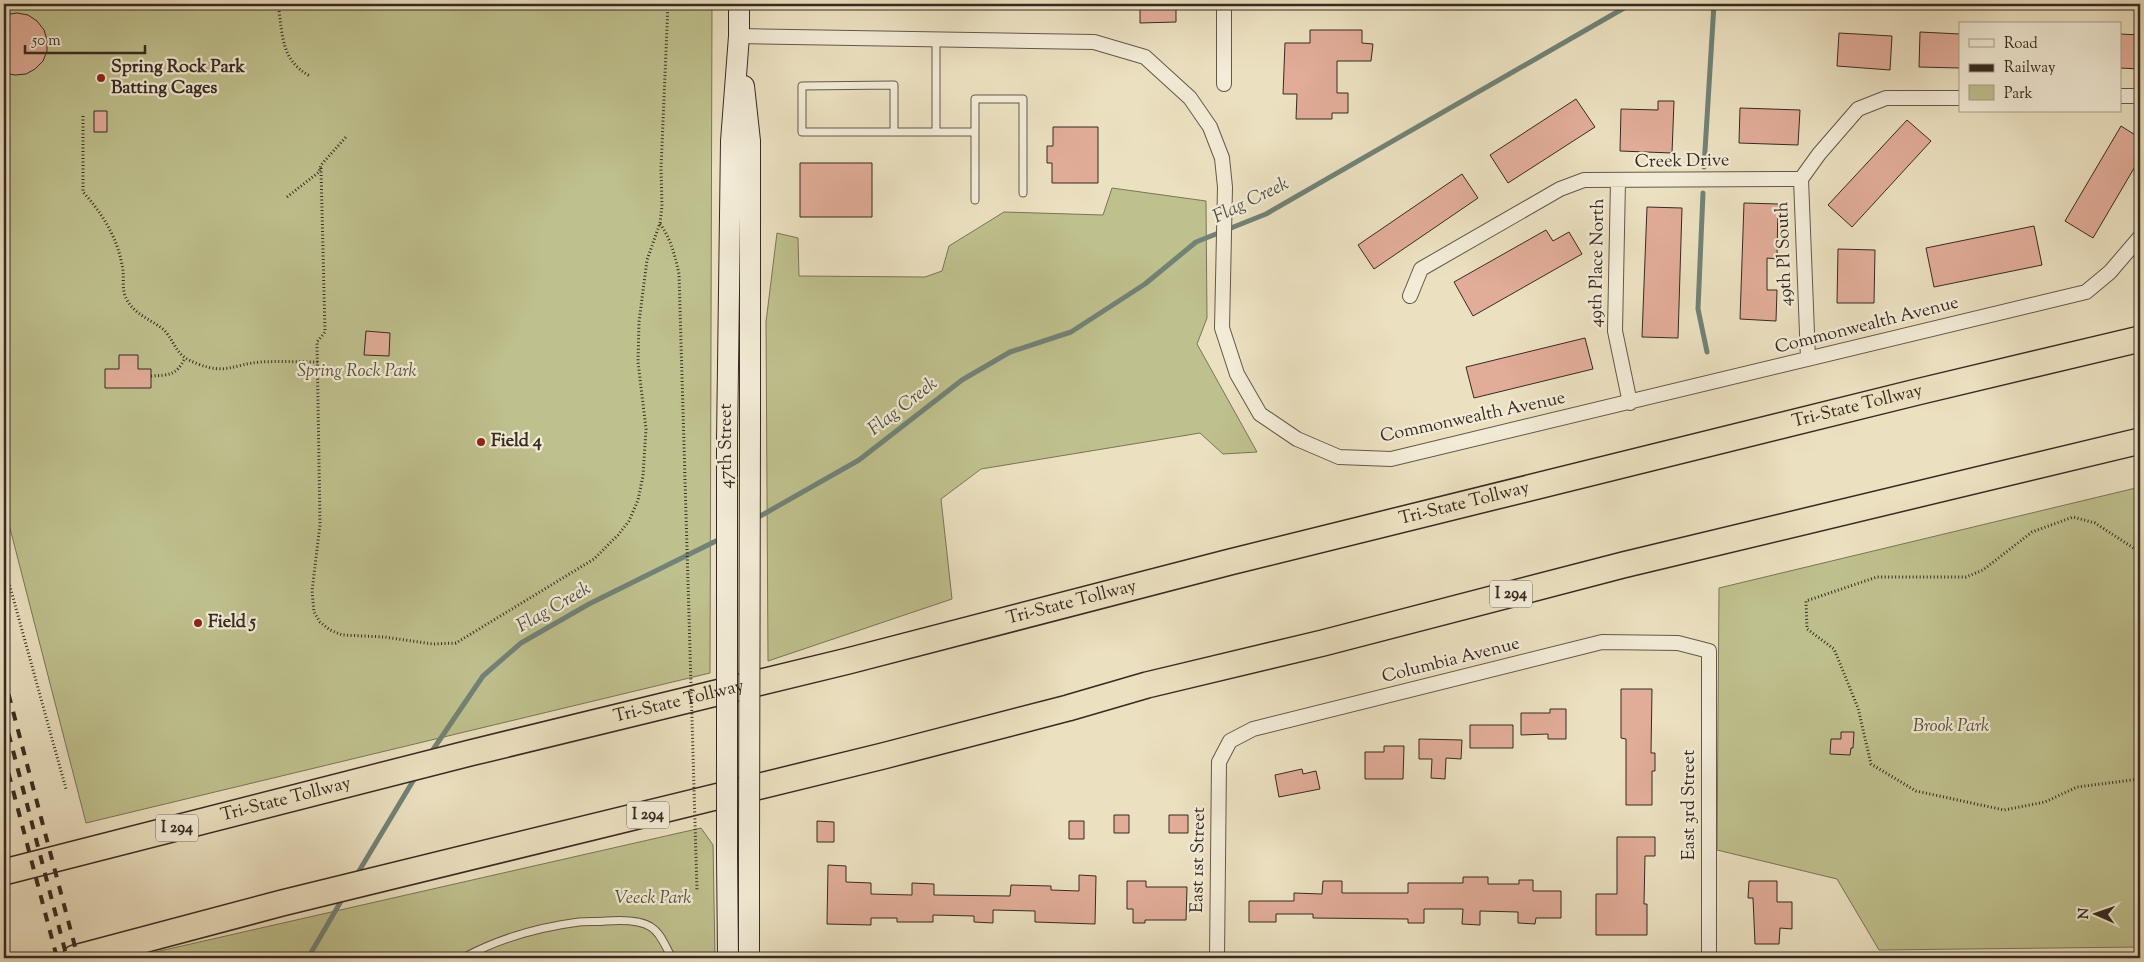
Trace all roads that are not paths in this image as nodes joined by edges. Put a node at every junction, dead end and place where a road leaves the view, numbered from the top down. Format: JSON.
{"nodes":[{"id":1,"x":739,"y":4,"type":"edge"},
{"id":2,"x":1224,"y":4,"type":"edge"},
{"id":3,"x":739,"y":36,"type":"junction"},
{"id":4,"x":936,"y":39,"type":"junction"},
{"id":5,"x":1224,"y":84,"type":"dead end"},
{"id":6,"x":2122,"y":96,"type":"edge"},
{"id":7,"x":2140,"y":96,"type":"edge"},
{"id":8,"x":1959,"y":98,"type":"edge"},
{"id":9,"x":894,"y":132,"type":"junction"},
{"id":10,"x":936,"y":132,"type":"junction"},
{"id":11,"x":975,"y":132,"type":"junction"},
{"id":12,"x":1801,"y":179,"type":"junction"},
{"id":13,"x":1618,"y":181,"type":"junction"},
{"id":14,"x":1023,"y":193,"type":"dead end"},
{"id":15,"x":975,"y":200,"type":"dead end"},
{"id":16,"x":2140,"y":237,"type":"edge"},
{"id":17,"x":1410,"y":296,"type":"dead end"},
{"id":18,"x":2140,"y":339,"type":"edge"},
{"id":19,"x":1808,"y":358,"type":"junction"},
{"id":20,"x":1630,"y":403,"type":"junction"},
{"id":21,"x":2140,"y":441,"type":"edge"},
{"id":22,"x":1709,"y":651,"type":"joint"},
{"id":23,"x":1219,"y":762,"type":"joint"},
{"id":24,"x":4,"y":872,"type":"edge"},
{"id":25,"x":74,"y":958,"type":"edge"},
{"id":26,"x":463,"y":958,"type":"edge"},
{"id":27,"x":672,"y":958,"type":"edge"},
{"id":28,"x":728,"y":958,"type":"edge"},
{"id":29,"x":748,"y":958,"type":"edge"},
{"id":30,"x":1217,"y":958,"type":"edge"},
{"id":31,"x":1708,"y":958,"type":"edge"}],
"edges":[{"from":1,"to":3,"type":"main road","name":"47th Street"},
{"from":2,"to":5,"type":"street"},
{"from":3,"to":4,"type":"street","name":"Commonwealth Avenue"},
{"from":3,"to":28,"type":"main road","name":"47th Street","bridge":true},
{"from":3,"to":29,"type":"main road","name":"47th Street","bridge":true},
{"from":4,"to":10,"type":"lane"},
{"from":4,"to":20,"type":"street","name":"Commonwealth Avenue"},
{"from":6,"to":7,"type":"street"},
{"from":8,"to":12,"type":"street"},
{"from":9,"to":9,"type":"lane"},
{"from":9,"to":10,"type":"lane"},
{"from":10,"to":11,"type":"lane"},
{"from":11,"to":14,"type":"lane"},
{"from":11,"to":15,"type":"lane"},
{"from":12,"to":13,"type":"street","name":"Creek Drive"},
{"from":12,"to":19,"type":"street","name":"49th Pl South"},
{"from":13,"to":17,"type":"street","name":"Creek Drive"},
{"from":13,"to":20,"type":"street","name":"49th Place North"},
{"from":16,"to":19,"type":"street","name":"Commonwealth Avenue"},
{"from":18,"to":24,"type":"highway","name":"Tri-State Tollway","number":"I 294"},
{"from":19,"to":20,"type":"street","name":"Commonwealth Avenue"},
{"from":21,"to":25,"type":"highway","number":"I 294"},
{"from":22,"to":23,"type":"street","name":"Columbia Avenue"},
{"from":22,"to":31,"type":"street","name":"East 3rd Street"},
{"from":23,"to":30,"type":"street","name":"East 1st Street"},
{"from":26,"to":27,"type":"lane"}]}
